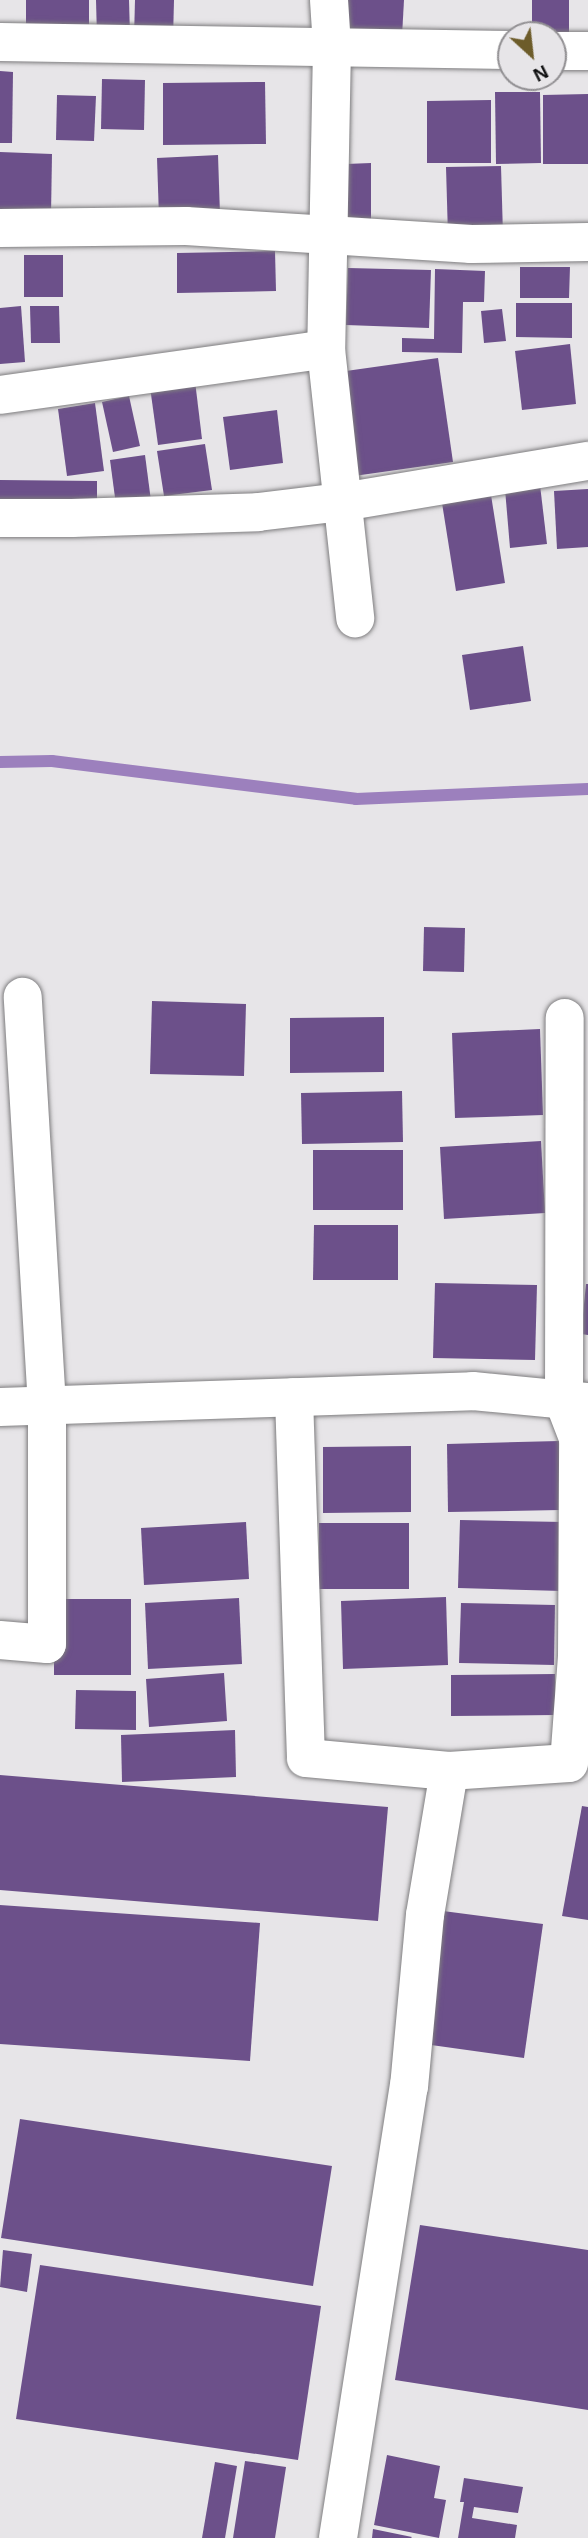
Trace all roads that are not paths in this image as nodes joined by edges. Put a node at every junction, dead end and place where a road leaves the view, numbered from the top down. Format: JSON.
{"nodes":[{"id":1,"x":329,"y":0,"type":"edge"},
{"id":2,"x":0,"y":41,"type":"edge"},
{"id":3,"x":331,"y":47,"type":"junction"},
{"id":4,"x":497,"y":50,"type":"edge"},
{"id":5,"x":567,"y":51,"type":"edge"},
{"id":6,"x":588,"y":51,"type":"edge"},
{"id":7,"x":0,"y":228,"type":"edge"},
{"id":8,"x":329,"y":235,"type":"junction"},
{"id":9,"x":588,"y":242,"type":"edge"},
{"id":10,"x":326,"y":349,"type":"junction"},
{"id":11,"x":0,"y":395,"type":"edge"},
{"id":12,"x":588,"y":461,"type":"edge"},
{"id":13,"x":342,"y":502,"type":"junction"},
{"id":14,"x":0,"y":518,"type":"edge"},
{"id":15,"x":355,"y":618,"type":"dead end"},
{"id":16,"x":23,"y":997,"type":"dead end"},
{"id":17,"x":565,"y":1018,"type":"dead end"},
{"id":18,"x":294,"y":1397,"type":"junction"},
{"id":19,"x":576,"y":1402,"type":"edge"},
{"id":20,"x":47,"y":1406,"type":"junction"},
{"id":21,"x":0,"y":1407,"type":"edge"},
{"id":22,"x":0,"y":1640,"type":"edge"},
{"id":23,"x":449,"y":1771,"type":"junction"},
{"id":24,"x":338,"y":2538,"type":"edge"}],
"edges":[{"from":1,"to":3,"type":"street"},
{"from":2,"to":3,"type":"street"},
{"from":3,"to":4,"type":"street"},
{"from":3,"to":8,"type":"street"},
{"from":5,"to":6,"type":"street"},
{"from":7,"to":8,"type":"street"},
{"from":8,"to":9,"type":"street"},
{"from":8,"to":10,"type":"street"},
{"from":10,"to":11,"type":"street"},
{"from":10,"to":13,"type":"street"},
{"from":12,"to":13,"type":"street"},
{"from":13,"to":14,"type":"street"},
{"from":13,"to":15,"type":"street"},
{"from":16,"to":20,"type":"street"},
{"from":17,"to":19,"type":"street"},
{"from":18,"to":19,"type":"street"},
{"from":18,"to":20,"type":"street"},
{"from":18,"to":23,"type":"street"},
{"from":19,"to":23,"type":"street"},
{"from":20,"to":21,"type":"street"},
{"from":20,"to":22,"type":"street"},
{"from":23,"to":24,"type":"street"}]}
